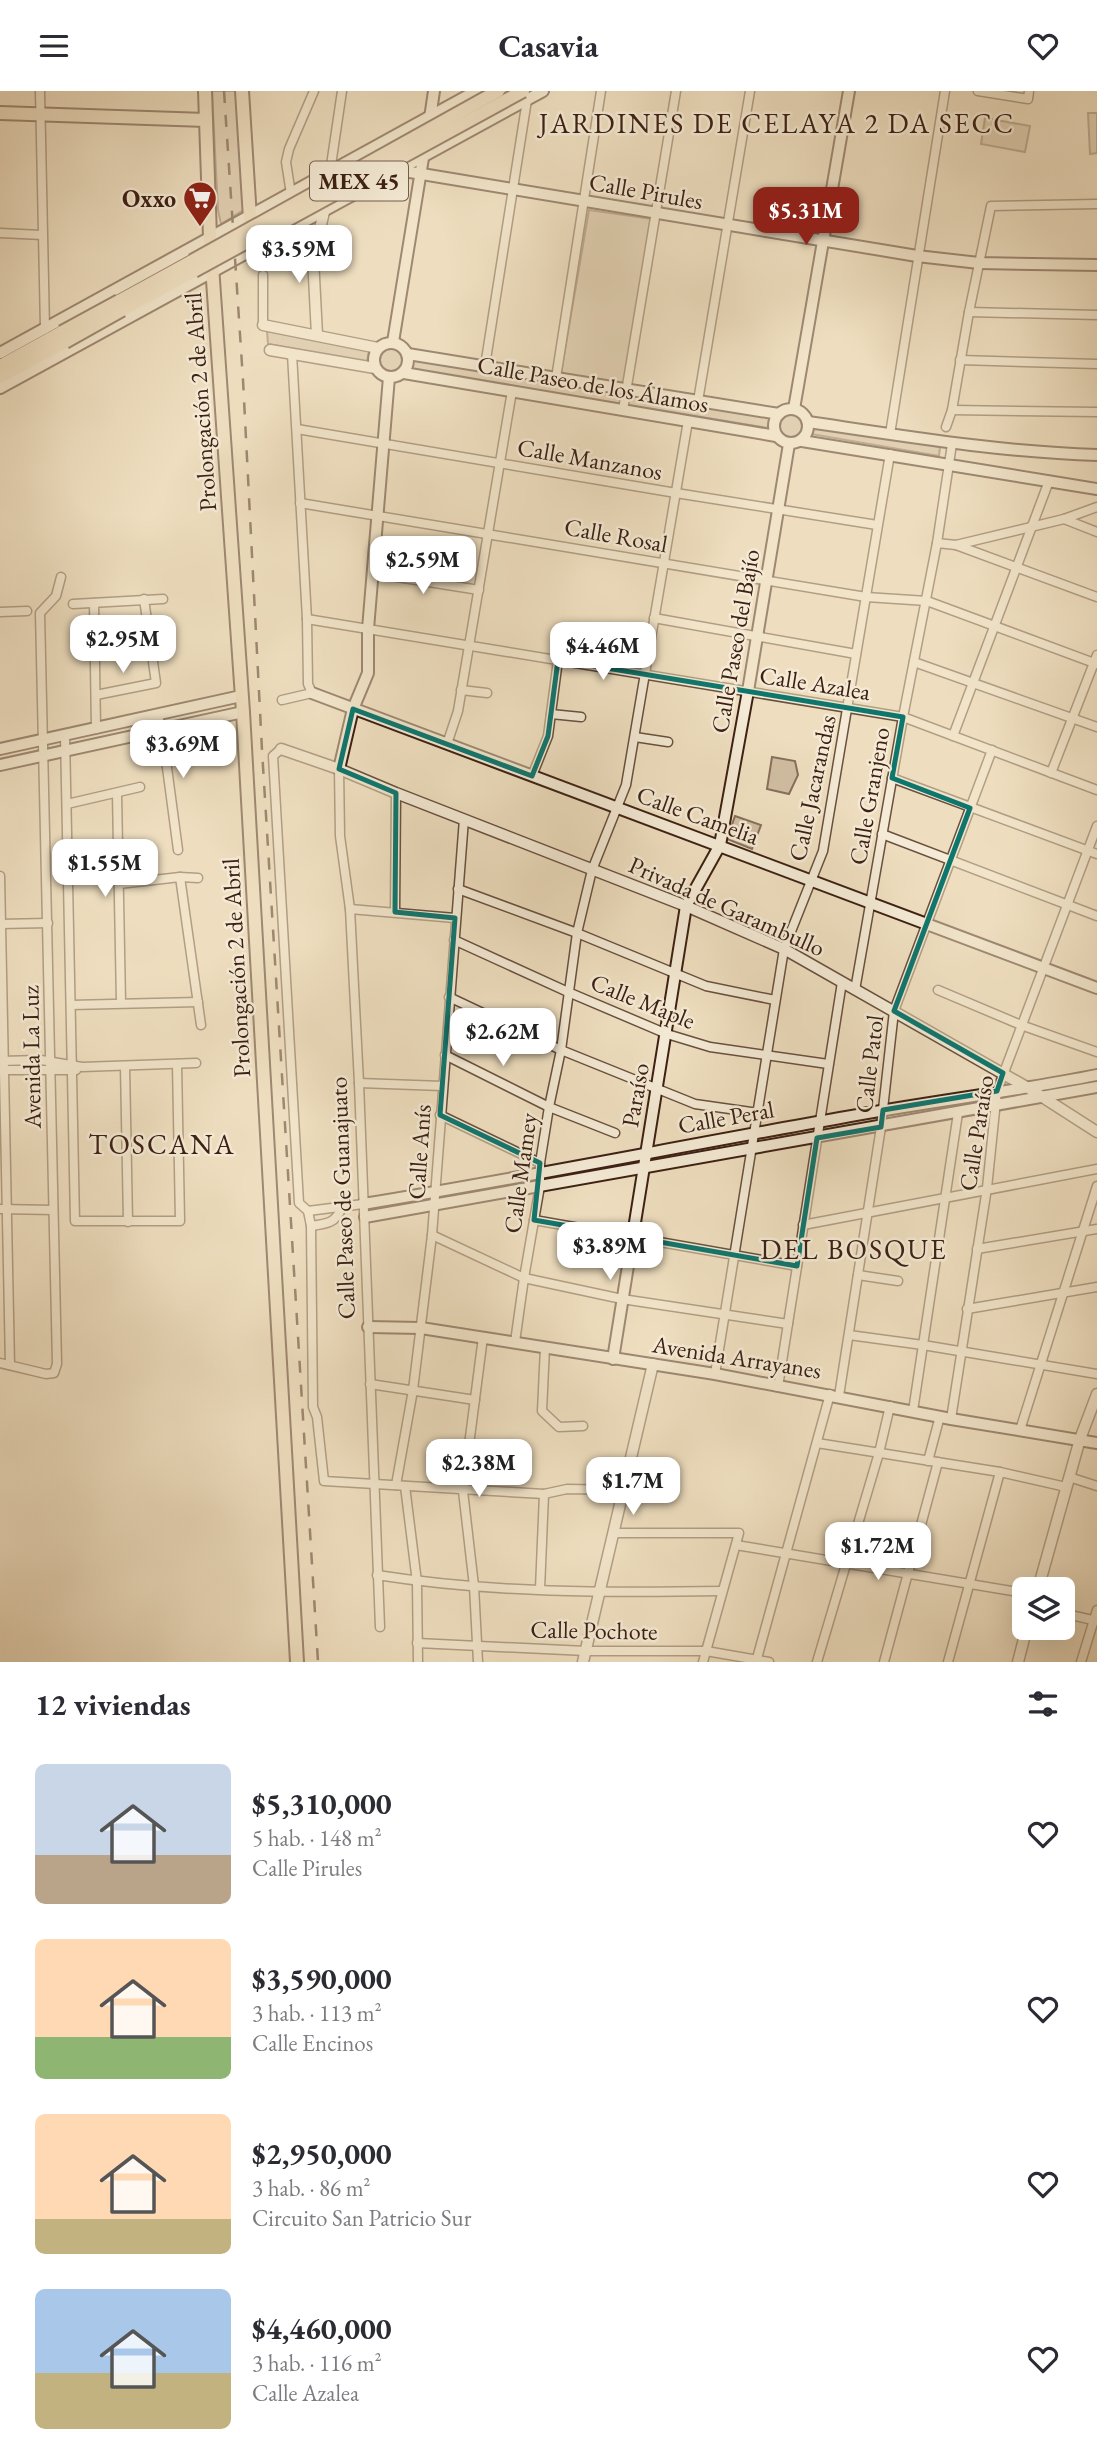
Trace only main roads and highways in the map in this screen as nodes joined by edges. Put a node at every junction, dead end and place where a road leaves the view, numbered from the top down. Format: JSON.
{"nodes":[{"id":1,"x":205,"y":91,"type":"edge"},
{"id":2,"x":242,"y":91,"type":"edge"},
{"id":3,"x":434,"y":91,"type":"edge"},
{"id":4,"x":476,"y":91,"type":"edge"},
{"id":5,"x":498,"y":91,"type":"edge"},
{"id":6,"x":543,"y":91,"type":"edge"},
{"id":7,"x":849,"y":91,"type":"edge"},
{"id":8,"x":525,"y":95,"type":"edge"},
{"id":9,"x":434,"y":110,"type":"junction"},
{"id":10,"x":0,"y":113,"type":"edge"},
{"id":11,"x":206,"y":120,"type":"junction"},
{"id":12,"x":424,"y":156,"type":"junction"},
{"id":13,"x":400,"y":169,"type":"junction"},
{"id":14,"x":420,"y":174,"type":"junction"},
{"id":15,"x":248,"y":215,"type":"junction"},
{"id":16,"x":210,"y":237,"type":"junction"},
{"id":17,"x":823,"y":240,"type":"junction"},
{"id":18,"x":252,"y":250,"type":"junction"},
{"id":19,"x":1097,"y":265,"type":"edge"},
{"id":20,"x":191,"y":266,"type":"junction"},
{"id":21,"x":212,"y":272,"type":"junction"},
{"id":22,"x":65,"y":336,"type":"junction"},
{"id":23,"x":393,"y":342,"type":"junction"},
{"id":24,"x":0,"y":353,"type":"edge"},
{"id":25,"x":408,"y":354,"type":"junction"},
{"id":26,"x":0,"y":366,"type":"edge"},
{"id":27,"x":404,"y":373,"type":"junction"},
{"id":28,"x":0,"y":377,"type":"edge"},
{"id":29,"x":389,"y":377,"type":"junction"},
{"id":30,"x":0,"y":388,"type":"edge"},
{"id":31,"x":794,"y":409,"type":"junction"},
{"id":32,"x":779,"y":414,"type":"junction"},
{"id":33,"x":808,"y":422,"type":"junction"},
{"id":34,"x":776,"y":436,"type":"junction"},
{"id":35,"x":802,"y":441,"type":"junction"},
{"id":36,"x":789,"y":444,"type":"junction"},
{"id":37,"x":1097,"y":455,"type":"edge"},
{"id":38,"x":1097,"y":489,"type":"edge"},
{"id":39,"x":312,"y":693,"type":"road end"},
{"id":40,"x":242,"y":696,"type":"junction"},
{"id":41,"x":354,"y":709,"type":"junction"},
{"id":42,"x":243,"y":712,"type":"junction"},
{"id":43,"x":0,"y":750,"type":"edge"},
{"id":44,"x":0,"y":765,"type":"edge"},
{"id":45,"x":339,"y":769,"type":"road end"},
{"id":46,"x":720,"y":845,"type":"junction"},
{"id":47,"x":1097,"y":988,"type":"edge"},
{"id":48,"x":1097,"y":1075,"type":"edge"},
{"id":49,"x":1097,"y":1087,"type":"edge"},
{"id":50,"x":646,"y":1153,"type":"junction"},
{"id":51,"x":643,"y":1169,"type":"junction"},
{"id":52,"x":363,"y":1204,"type":"road end"},
{"id":53,"x":365,"y":1217,"type":"road end"},
{"id":54,"x":368,"y":1327,"type":"road end"},
{"id":55,"x":613,"y":1359,"type":"junction"},
{"id":56,"x":1097,"y":1443,"type":"edge"},
{"id":57,"x":298,"y":1662,"type":"edge"}],
"edges":[{"from":1,"to":11,"type":"main road","name":"Prolongación 2 de Abril"},
{"from":2,"to":15,"type":"main road"},
{"from":3,"to":9,"type":"main road"},
{"from":4,"to":9,"type":"main road"},
{"from":5,"to":20,"type":"main road","number":"MEX 45","bridge":true},
{"from":6,"to":8,"type":"main road"},
{"from":7,"to":17,"type":"main road"},
{"from":8,"to":12,"type":"main road"},
{"from":8,"to":20,"type":"main road","number":"MEX 45","bridge":true},
{"from":9,"to":12,"type":"main road"},
{"from":9,"to":15,"type":"main road"},
{"from":10,"to":11,"type":"main road"},
{"from":11,"to":16,"type":"main road","name":"Prolongación 2 de Abril"},
{"from":12,"to":13,"type":"main road"},
{"from":12,"to":14,"type":"main road"},
{"from":13,"to":14,"type":"main road","name":"Calle Pirules"},
{"from":13,"to":18,"type":"main road"},
{"from":14,"to":17,"type":"main road","name":"Calle Pirules"},
{"from":14,"to":23,"type":"main road"},
{"from":15,"to":16,"type":"main road"},
{"from":15,"to":18,"type":"main road"},
{"from":16,"to":20,"type":"main road"},
{"from":16,"to":21,"type":"main road","name":"Prolongación 2 de Abril"},
{"from":17,"to":19,"type":"main road","name":"Calle Pirules"},
{"from":17,"to":31,"type":"main road"},
{"from":18,"to":21,"type":"main road"},
{"from":20,"to":21,"type":"main road"},
{"from":20,"to":22,"type":"main road","number":"MEX 45","bridge":true},
{"from":20,"to":22,"type":"main road"},
{"from":20,"to":22,"type":"main road"},
{"from":21,"to":40,"type":"main road","name":"Prolongación 2 de Abril"},
{"from":22,"to":24,"type":"main road"},
{"from":22,"to":26,"type":"main road","number":"MEX 45"},
{"from":22,"to":28,"type":"main road","number":"MEX 45"},
{"from":22,"to":30,"type":"main road"},
{"from":23,"to":25,"type":"main road"},
{"from":23,"to":29,"type":"main road"},
{"from":25,"to":27,"type":"main road"},
{"from":25,"to":32,"type":"main road","name":"Calle Paseo de los Álamos"},
{"from":27,"to":29,"type":"main road"},
{"from":27,"to":34,"type":"main road","name":"Calle Paseo de los Álamos"},
{"from":29,"to":41,"type":"main road"},
{"from":31,"to":32,"type":"main road"},
{"from":31,"to":33,"type":"main road"},
{"from":32,"to":34,"type":"main road"},
{"from":33,"to":35,"type":"main road"},
{"from":33,"to":37,"type":"main road"},
{"from":34,"to":36,"type":"main road"},
{"from":35,"to":36,"type":"main road"},
{"from":35,"to":38,"type":"main road"},
{"from":36,"to":46,"type":"main road","name":"Calle Paseo del Bajío"},
{"from":39,"to":41,"type":"main road","name":"Calle Camelia"},
{"from":40,"to":42,"type":"main road","name":"Prolongación 2 de Abril"},
{"from":40,"to":43,"type":"main road"},
{"from":41,"to":45,"type":"main road"},
{"from":41,"to":46,"type":"main road","name":"Calle Camelia"},
{"from":42,"to":44,"type":"main road"},
{"from":42,"to":57,"type":"main road","name":"Prolongación 2 de Abril"},
{"from":46,"to":47,"type":"main road","name":"Calle Camelia"},
{"from":46,"to":50,"type":"main road","name":"Paraíso"},
{"from":48,"to":50,"type":"main road","name":"Calle Peral"},
{"from":49,"to":51,"type":"main road","name":"Calle Peral"},
{"from":50,"to":51,"type":"main road","name":"Paraíso"},
{"from":50,"to":52,"type":"main road","name":"Calle Peral"},
{"from":51,"to":53,"type":"main road","name":"Calle Peral"},
{"from":51,"to":55,"type":"main road","name":"Paraíso"},
{"from":54,"to":55,"type":"main road","name":"Avenida Arrayanes"},
{"from":55,"to":56,"type":"main road","name":"Avenida Arrayanes"}]}
